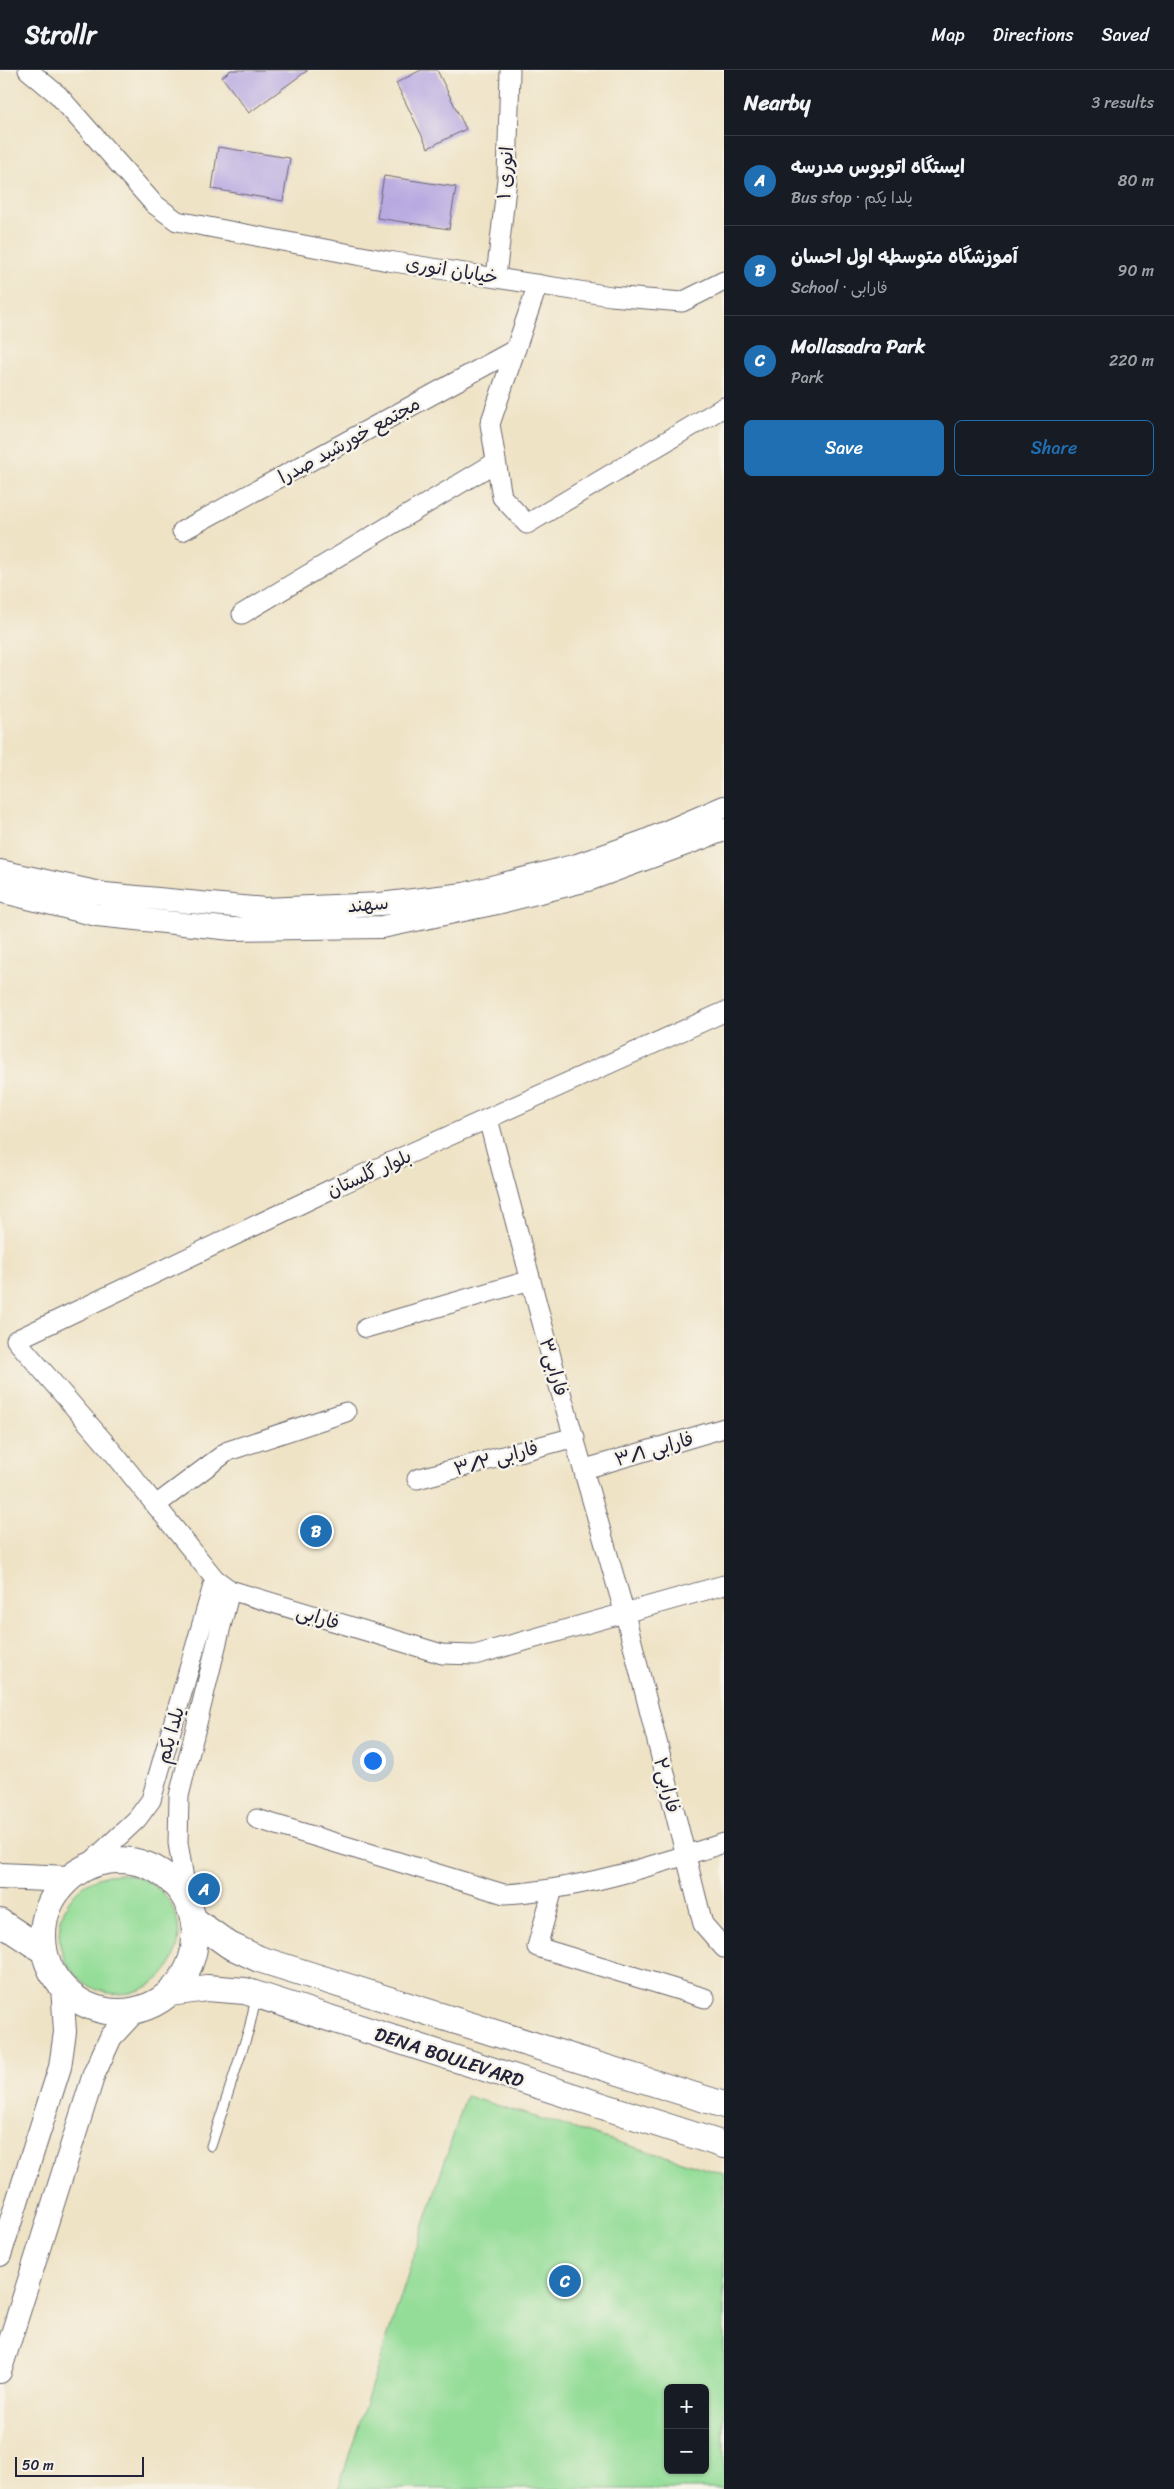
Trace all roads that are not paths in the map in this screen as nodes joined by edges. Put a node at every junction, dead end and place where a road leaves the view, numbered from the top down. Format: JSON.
{"nodes":[{"id":1,"x":28,"y":70,"type":"edge"},
{"id":2,"x":510,"y":70,"type":"edge"},
{"id":3,"x":496,"y":276,"type":"junction"},
{"id":4,"x":724,"y":282,"type":"edge"},
{"id":5,"x":538,"y":284,"type":"junction"},
{"id":6,"x":516,"y":349,"type":"junction"},
{"id":7,"x":724,"y":407,"type":"edge"},
{"id":8,"x":496,"y":462,"type":"junction"},
{"id":9,"x":182,"y":531,"type":"dead end"},
{"id":10,"x":242,"y":614,"type":"dead end"},
{"id":11,"x":724,"y":807,"type":"edge"},
{"id":12,"x":724,"y":830,"type":"edge"},
{"id":13,"x":0,"y":872,"type":"edge"},
{"id":14,"x":0,"y":891,"type":"edge"},
{"id":15,"x":724,"y":1012,"type":"edge"},
{"id":16,"x":488,"y":1119,"type":"junction"},
{"id":17,"x":531,"y":1280,"type":"junction"},
{"id":18,"x":366,"y":1328,"type":"dead end"},
{"id":19,"x":8,"y":1338,"type":"edge"},
{"id":20,"x":346,"y":1412,"type":"dead end"},
{"id":21,"x":724,"y":1428,"type":"edge"},
{"id":22,"x":575,"y":1437,"type":"junction"},
{"id":23,"x":585,"y":1469,"type":"junction"},
{"id":24,"x":417,"y":1479,"type":"dead end"},
{"id":25,"x":156,"y":1506,"type":"junction"},
{"id":26,"x":724,"y":1584,"type":"edge"},
{"id":27,"x":222,"y":1585,"type":"junction"},
{"id":28,"x":625,"y":1614,"type":"junction"},
{"id":29,"x":257,"y":1819,"type":"dead end"},
{"id":30,"x":724,"y":1843,"type":"edge"},
{"id":31,"x":684,"y":1856,"type":"junction"},
{"id":32,"x":77,"y":1873,"type":"junction"},
{"id":33,"x":0,"y":1876,"type":"edge"},
{"id":34,"x":553,"y":1889,"type":"junction"},
{"id":35,"x":191,"y":1911,"type":"junction"},
{"id":36,"x":0,"y":1922,"type":"edge"},
{"id":37,"x":724,"y":1948,"type":"edge"},
{"id":38,"x":44,"y":1951,"type":"junction"},
{"id":39,"x":62,"y":1986,"type":"junction"},
{"id":40,"x":170,"y":1993,"type":"junction"},
{"id":41,"x":256,"y":1995,"type":"junction"},
{"id":42,"x":705,"y":1998,"type":"dead end"},
{"id":43,"x":135,"y":2011,"type":"junction"},
{"id":44,"x":724,"y":2106,"type":"edge"},
{"id":45,"x":724,"y":2145,"type":"edge"},
{"id":46,"x":211,"y":2146,"type":"dead end"},
{"id":47,"x":0,"y":2255,"type":"edge"},
{"id":48,"x":0,"y":2372,"type":"edge"}],
"edges":[{"from":1,"to":3,"type":"street","name":"خیابان انوری"},
{"from":2,"to":3,"type":"street","name":"انوری ۱"},
{"from":3,"to":5,"type":"street","name":"خیابان انوری"},
{"from":4,"to":5,"type":"street","name":"خیابان انوری"},
{"from":5,"to":6,"type":"street"},
{"from":6,"to":8,"type":"street"},
{"from":6,"to":9,"type":"street","name":"مجتمع خورشید صدرا"},
{"from":7,"to":8,"type":"street"},
{"from":8,"to":10,"type":"street"},
{"from":11,"to":13,"type":"street","name":"سهند"},
{"from":12,"to":14,"type":"street","name":"سهند"},
{"from":15,"to":16,"type":"street","name":"بلوار گلستان"},
{"from":16,"to":17,"type":"street","name":"فارابی۳"},
{"from":16,"to":19,"type":"street","name":"بلوار گلستان"},
{"from":17,"to":18,"type":"street"},
{"from":17,"to":22,"type":"street","name":"فارابی۳"},
{"from":19,"to":25,"type":"street"},
{"from":20,"to":25,"type":"street"},
{"from":21,"to":23,"type":"street","name":"فارابی ۳/۱"},
{"from":22,"to":23,"type":"street","name":"فارابی۳"},
{"from":22,"to":24,"type":"street","name":"فارابی ۳/۲"},
{"from":23,"to":28,"type":"street","name":"فارابی۳"},
{"from":25,"to":27,"type":"street"},
{"from":26,"to":28,"type":"street","name":"فارابی"},
{"from":27,"to":28,"type":"street","name":"فارابی"},
{"from":27,"to":32,"type":"street","name":"یلدا یکم"},
{"from":27,"to":35,"type":"street","name":"یلدا یکم"},
{"from":28,"to":31,"type":"street","name":"فارابی۲"},
{"from":29,"to":34,"type":"street"},
{"from":30,"to":31,"type":"street"},
{"from":31,"to":34,"type":"street"},
{"from":31,"to":37,"type":"street","name":"فارابی۲"},
{"from":32,"to":33,"type":"main road"},
{"from":32,"to":35,"type":"main road"},
{"from":32,"to":38,"type":"main road"},
{"from":34,"to":42,"type":"street"},
{"from":35,"to":40,"type":"main road"},
{"from":35,"to":44,"type":"main road","name":"DENA BOULEVARD"},
{"from":36,"to":38,"type":"main road"},
{"from":38,"to":39,"type":"main road"},
{"from":39,"to":43,"type":"main road"},
{"from":39,"to":47,"type":"street"},
{"from":40,"to":41,"type":"main road","name":"DENA BOULEVARD"},
{"from":40,"to":43,"type":"main road"},
{"from":41,"to":45,"type":"main road","name":"DENA BOULEVARD"},
{"from":41,"to":46,"type":"lane"},
{"from":43,"to":48,"type":"street"}]}
